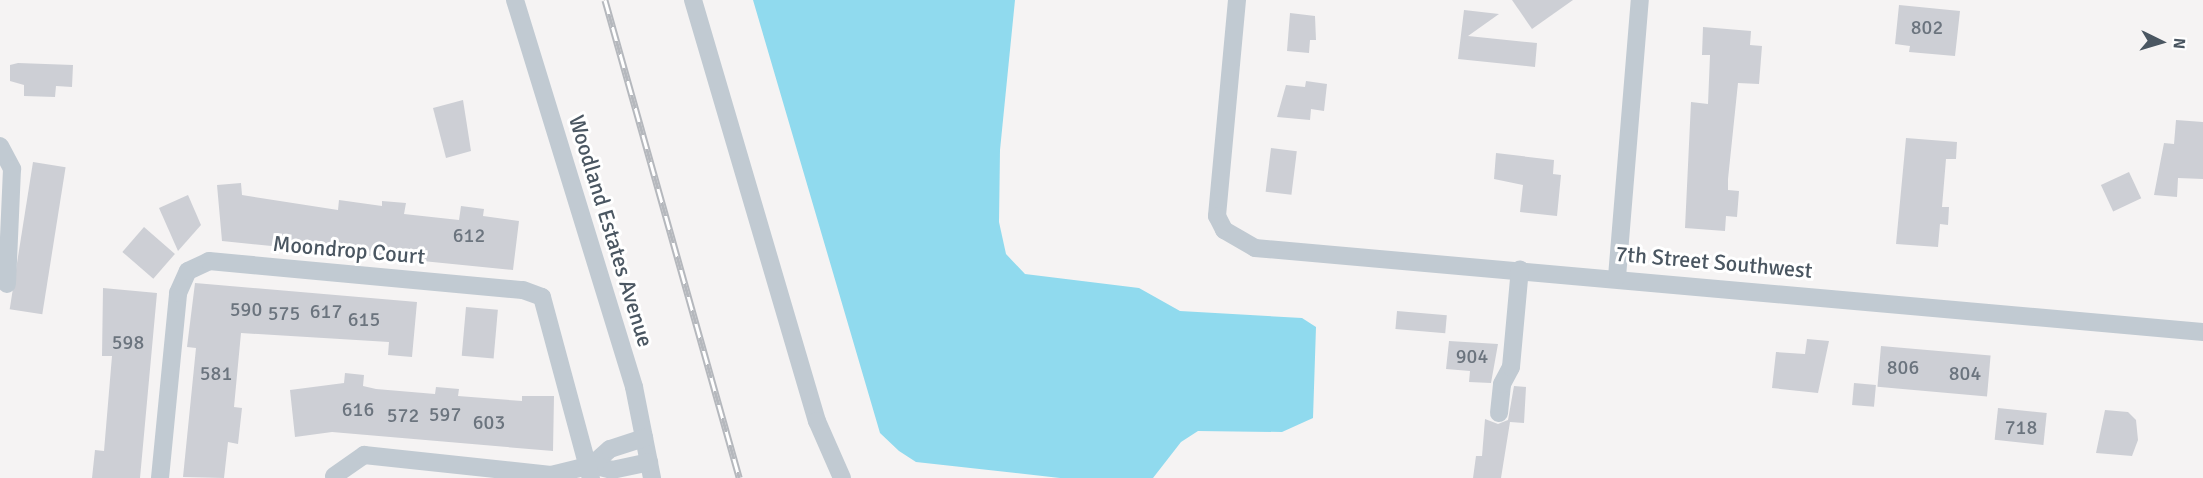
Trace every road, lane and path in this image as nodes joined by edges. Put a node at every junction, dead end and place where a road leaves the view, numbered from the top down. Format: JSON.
{"nodes":[{"id":1,"x":515,"y":0,"type":"edge"},
{"id":2,"x":693,"y":0,"type":"edge"},
{"id":3,"x":1237,"y":0,"type":"edge"},
{"id":4,"x":1640,"y":0,"type":"edge"},
{"id":5,"x":0,"y":146,"type":"edge"},
{"id":6,"x":1520,"y":269,"type":"junction"},
{"id":7,"x":1617,"y":277,"type":"junction"},
{"id":8,"x":7,"y":284,"type":"dead end"},
{"id":9,"x":2203,"y":332,"type":"edge"},
{"id":10,"x":1499,"y":413,"type":"dead end"},
{"id":11,"x":644,"y":438,"type":"junction"},
{"id":12,"x":650,"y":470,"type":"edge"},
{"id":13,"x":592,"y":472,"type":"edge"},
{"id":14,"x":334,"y":476,"type":"dead end"},
{"id":15,"x":160,"y":478,"type":"edge"},
{"id":16,"x":842,"y":478,"type":"edge"}],
"edges":[{"from":1,"to":11,"type":"street","name":"Woodland Estates Avenue"},
{"from":2,"to":16,"type":"street"},
{"from":3,"to":6,"type":"street","name":"7th Street Southwest"},
{"from":4,"to":7,"type":"street"},
{"from":5,"to":8,"type":"street"},
{"from":6,"to":7,"type":"street","name":"7th Street Southwest"},
{"from":6,"to":10,"type":"street"},
{"from":7,"to":9,"type":"street","name":"7th Street Southwest"},
{"from":11,"to":12,"type":"street","name":"Woodland Estates Avenue"},
{"from":11,"to":13,"type":"street"},
{"from":12,"to":13,"type":"street"},
{"from":13,"to":14,"type":"street"},
{"from":13,"to":15,"type":"street","name":"Moondrop Court"}]}
